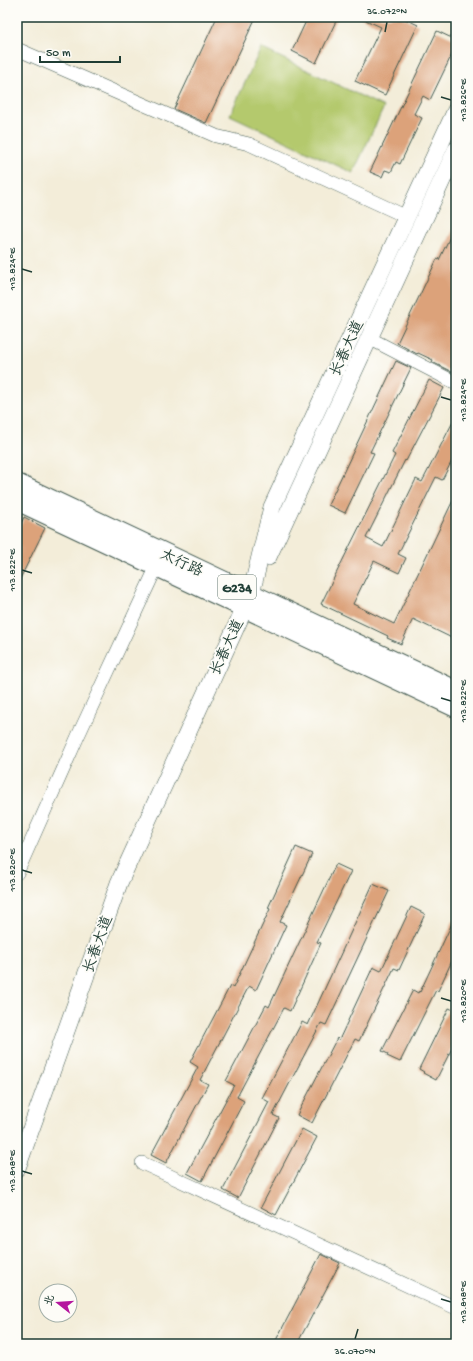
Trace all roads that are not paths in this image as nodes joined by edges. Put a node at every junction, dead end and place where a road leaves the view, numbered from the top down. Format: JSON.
{"nodes":[{"id":1,"x":17,"y":49,"type":"edge"},
{"id":2,"x":456,"y":110,"type":"edge"},
{"id":3,"x":456,"y":150,"type":"edge"},
{"id":4,"x":407,"y":217,"type":"junction"},
{"id":5,"x":369,"y":338,"type":"junction"},
{"id":6,"x":456,"y":383,"type":"edge"},
{"id":7,"x":17,"y":484,"type":"edge"},
{"id":8,"x":17,"y":500,"type":"edge"},
{"id":9,"x":157,"y":566,"type":"junction"},
{"id":10,"x":248,"y":601,"type":"junction"},
{"id":11,"x":456,"y":691,"type":"edge"},
{"id":12,"x":456,"y":707,"type":"edge"},
{"id":13,"x":17,"y":873,"type":"edge"},
{"id":14,"x":142,"y":1163,"type":"dead end"},
{"id":15,"x":17,"y":1168,"type":"edge"},
{"id":16,"x":456,"y":1308,"type":"edge"}],
"edges":[{"from":1,"to":4,"type":"street"},
{"from":2,"to":4,"type":"main road","name":"长春大道"},
{"from":3,"to":5,"type":"main road"},
{"from":4,"to":10,"type":"main road","name":"长春大道"},
{"from":5,"to":6,"type":"street"},
{"from":5,"to":10,"type":"main road"},
{"from":7,"to":10,"type":"highway","name":"太行路","number":"G234"},
{"from":8,"to":9,"type":"highway","name":"太行路","number":"G234"},
{"from":9,"to":10,"type":"highway","name":"太行路","number":"G234"},
{"from":9,"to":13,"type":"street"},
{"from":10,"to":11,"type":"highway","name":"太行路","number":"G234"},
{"from":10,"to":12,"type":"highway","name":"太行路","number":"G234"},
{"from":10,"to":15,"type":"main road","name":"长春大道"},
{"from":14,"to":16,"type":"street"}]}
